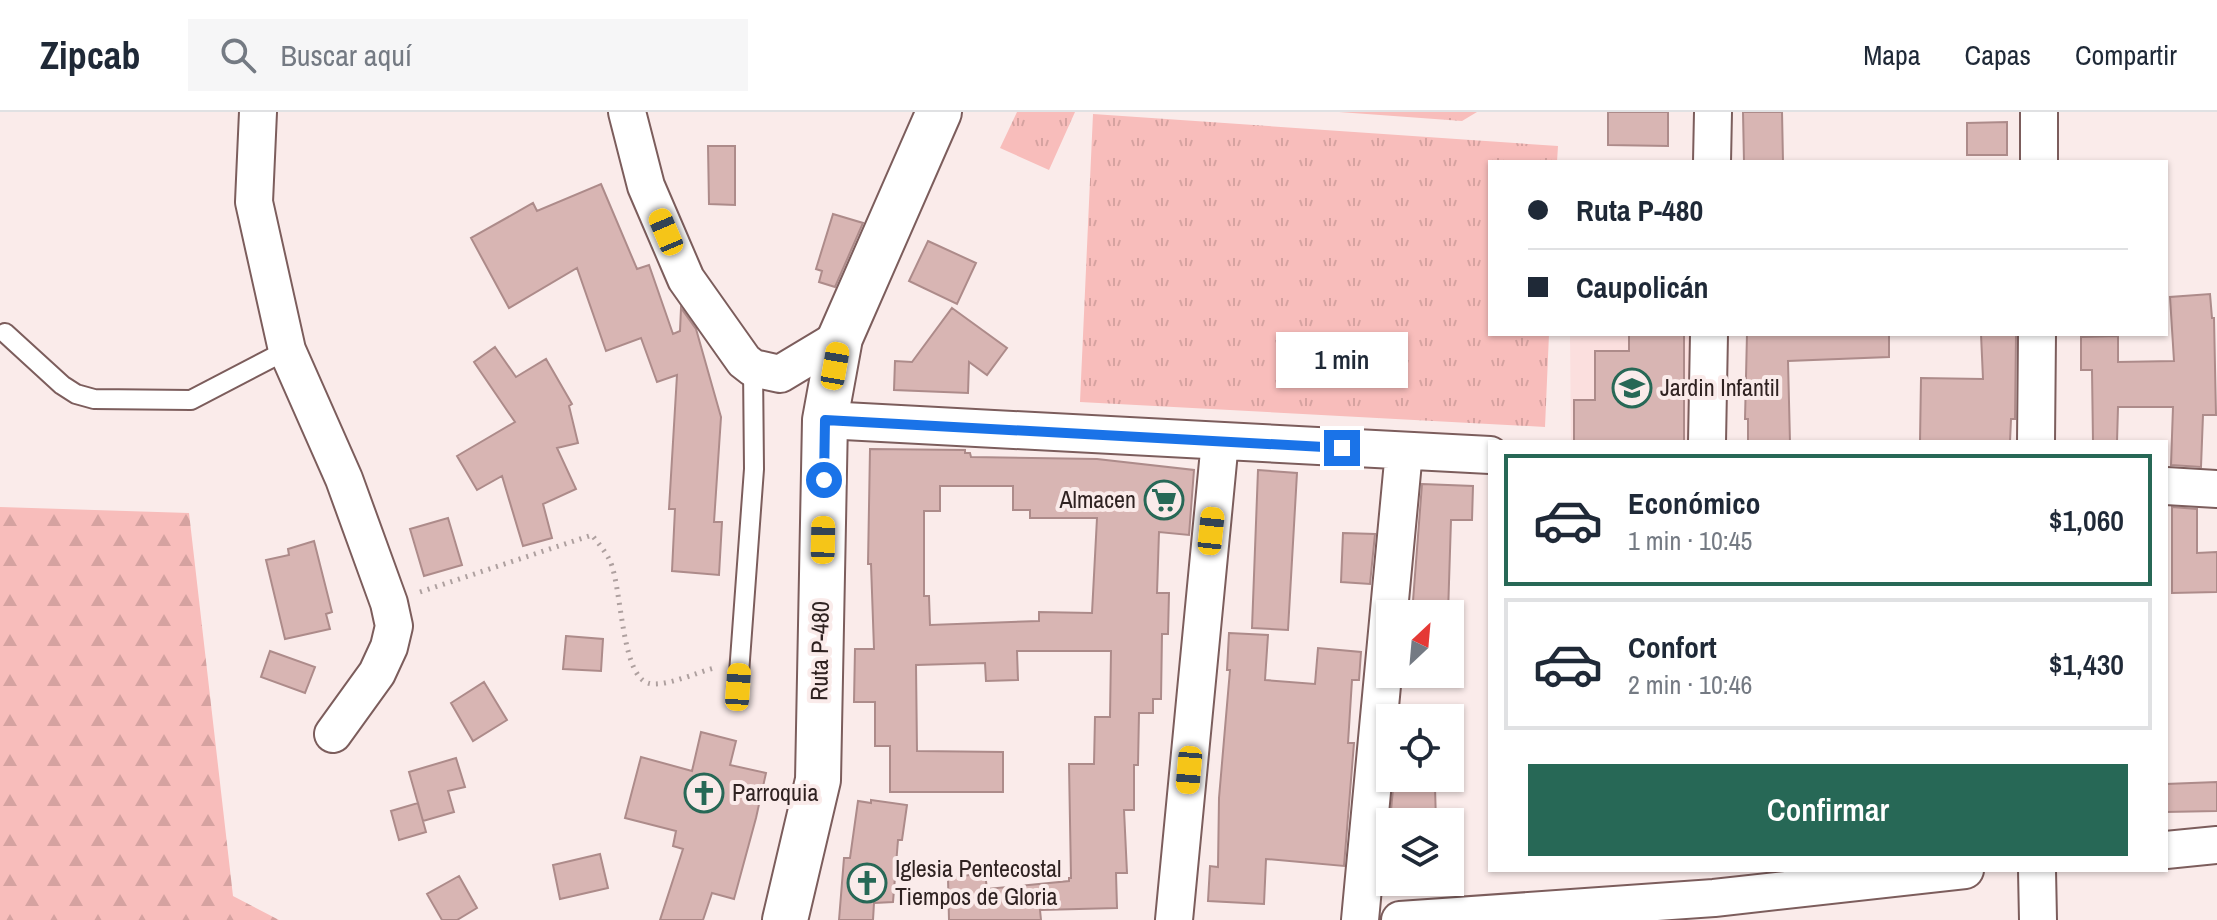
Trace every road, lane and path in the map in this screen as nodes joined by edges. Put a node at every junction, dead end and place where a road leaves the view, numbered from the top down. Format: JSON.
{"nodes":[{"id":1,"x":258,"y":112,"type":"edge"},
{"id":2,"x":627,"y":112,"type":"edge"},
{"id":3,"x":939,"y":112,"type":"edge"},
{"id":4,"x":1713,"y":112,"type":"edge"},
{"id":5,"x":2039,"y":112,"type":"edge"},
{"id":6,"x":1712,"y":160,"type":"edge"},
{"id":7,"x":2039,"y":160,"type":"edge"},
{"id":8,"x":5,"y":333,"type":"dead end"},
{"id":9,"x":1709,"y":336,"type":"edge"},
{"id":10,"x":2037,"y":336,"type":"edge"},
{"id":11,"x":840,"y":338,"type":"junction"},
{"id":12,"x":287,"y":350,"type":"junction"},
{"id":13,"x":753,"y":368,"type":"junction"},
{"id":14,"x":825,"y":420,"type":"junction"},
{"id":15,"x":1707,"y":440,"type":"edge"},
{"id":16,"x":2036,"y":440,"type":"edge"},
{"id":17,"x":1220,"y":441,"type":"junction"},
{"id":18,"x":1404,"y":451,"type":"junction"},
{"id":19,"x":1488,"y":455,"type":"edge"},
{"id":20,"x":2168,"y":486,"type":"edge"},
{"id":21,"x":2217,"y":489,"type":"edge"},
{"id":22,"x":389,"y":603,"type":"junction"},
{"id":23,"x":740,"y":660,"type":"junction"},
{"id":24,"x":738,"y":687,"type":"dead end"},
{"id":25,"x":333,"y":734,"type":"dead end"},
{"id":26,"x":2217,"y":845,"type":"edge"},
{"id":27,"x":2168,"y":850,"type":"edge"},
{"id":28,"x":1946,"y":872,"type":"edge"},
{"id":29,"x":2037,"y":872,"type":"edge"},
{"id":30,"x":1714,"y":896,"type":"edge"},
{"id":31,"x":785,"y":920,"type":"edge"},
{"id":32,"x":1174,"y":920,"type":"edge"},
{"id":33,"x":1360,"y":920,"type":"edge"},
{"id":34,"x":1400,"y":920,"type":"edge"},
{"id":35,"x":2038,"y":920,"type":"edge"}],
"edges":[{"from":1,"to":12,"type":"street"},
{"from":2,"to":13,"type":"street"},
{"from":3,"to":11,"type":"street","name":"Ruta P-480"},
{"from":4,"to":6,"type":"street"},
{"from":5,"to":7,"type":"street"},
{"from":8,"to":12,"type":"lane"},
{"from":9,"to":15,"type":"street"},
{"from":10,"to":16,"type":"street"},
{"from":11,"to":13,"type":"street"},
{"from":11,"to":14,"type":"street","name":"Ruta P-480"},
{"from":12,"to":22,"type":"street"},
{"from":13,"to":23,"type":"lane"},
{"from":14,"to":17,"type":"street"},
{"from":14,"to":31,"type":"street","name":"Ruta P-480"},
{"from":17,"to":18,"type":"street"},
{"from":17,"to":32,"type":"street"},
{"from":18,"to":19,"type":"street"},
{"from":18,"to":33,"type":"street"},
{"from":20,"to":21,"type":"street"},
{"from":22,"to":23,"type":"path"},
{"from":22,"to":25,"type":"street"},
{"from":23,"to":24,"type":"lane"},
{"from":26,"to":27,"type":"street"},
{"from":28,"to":30,"type":"street"},
{"from":29,"to":35,"type":"street"},
{"from":30,"to":34,"type":"street"}]}
